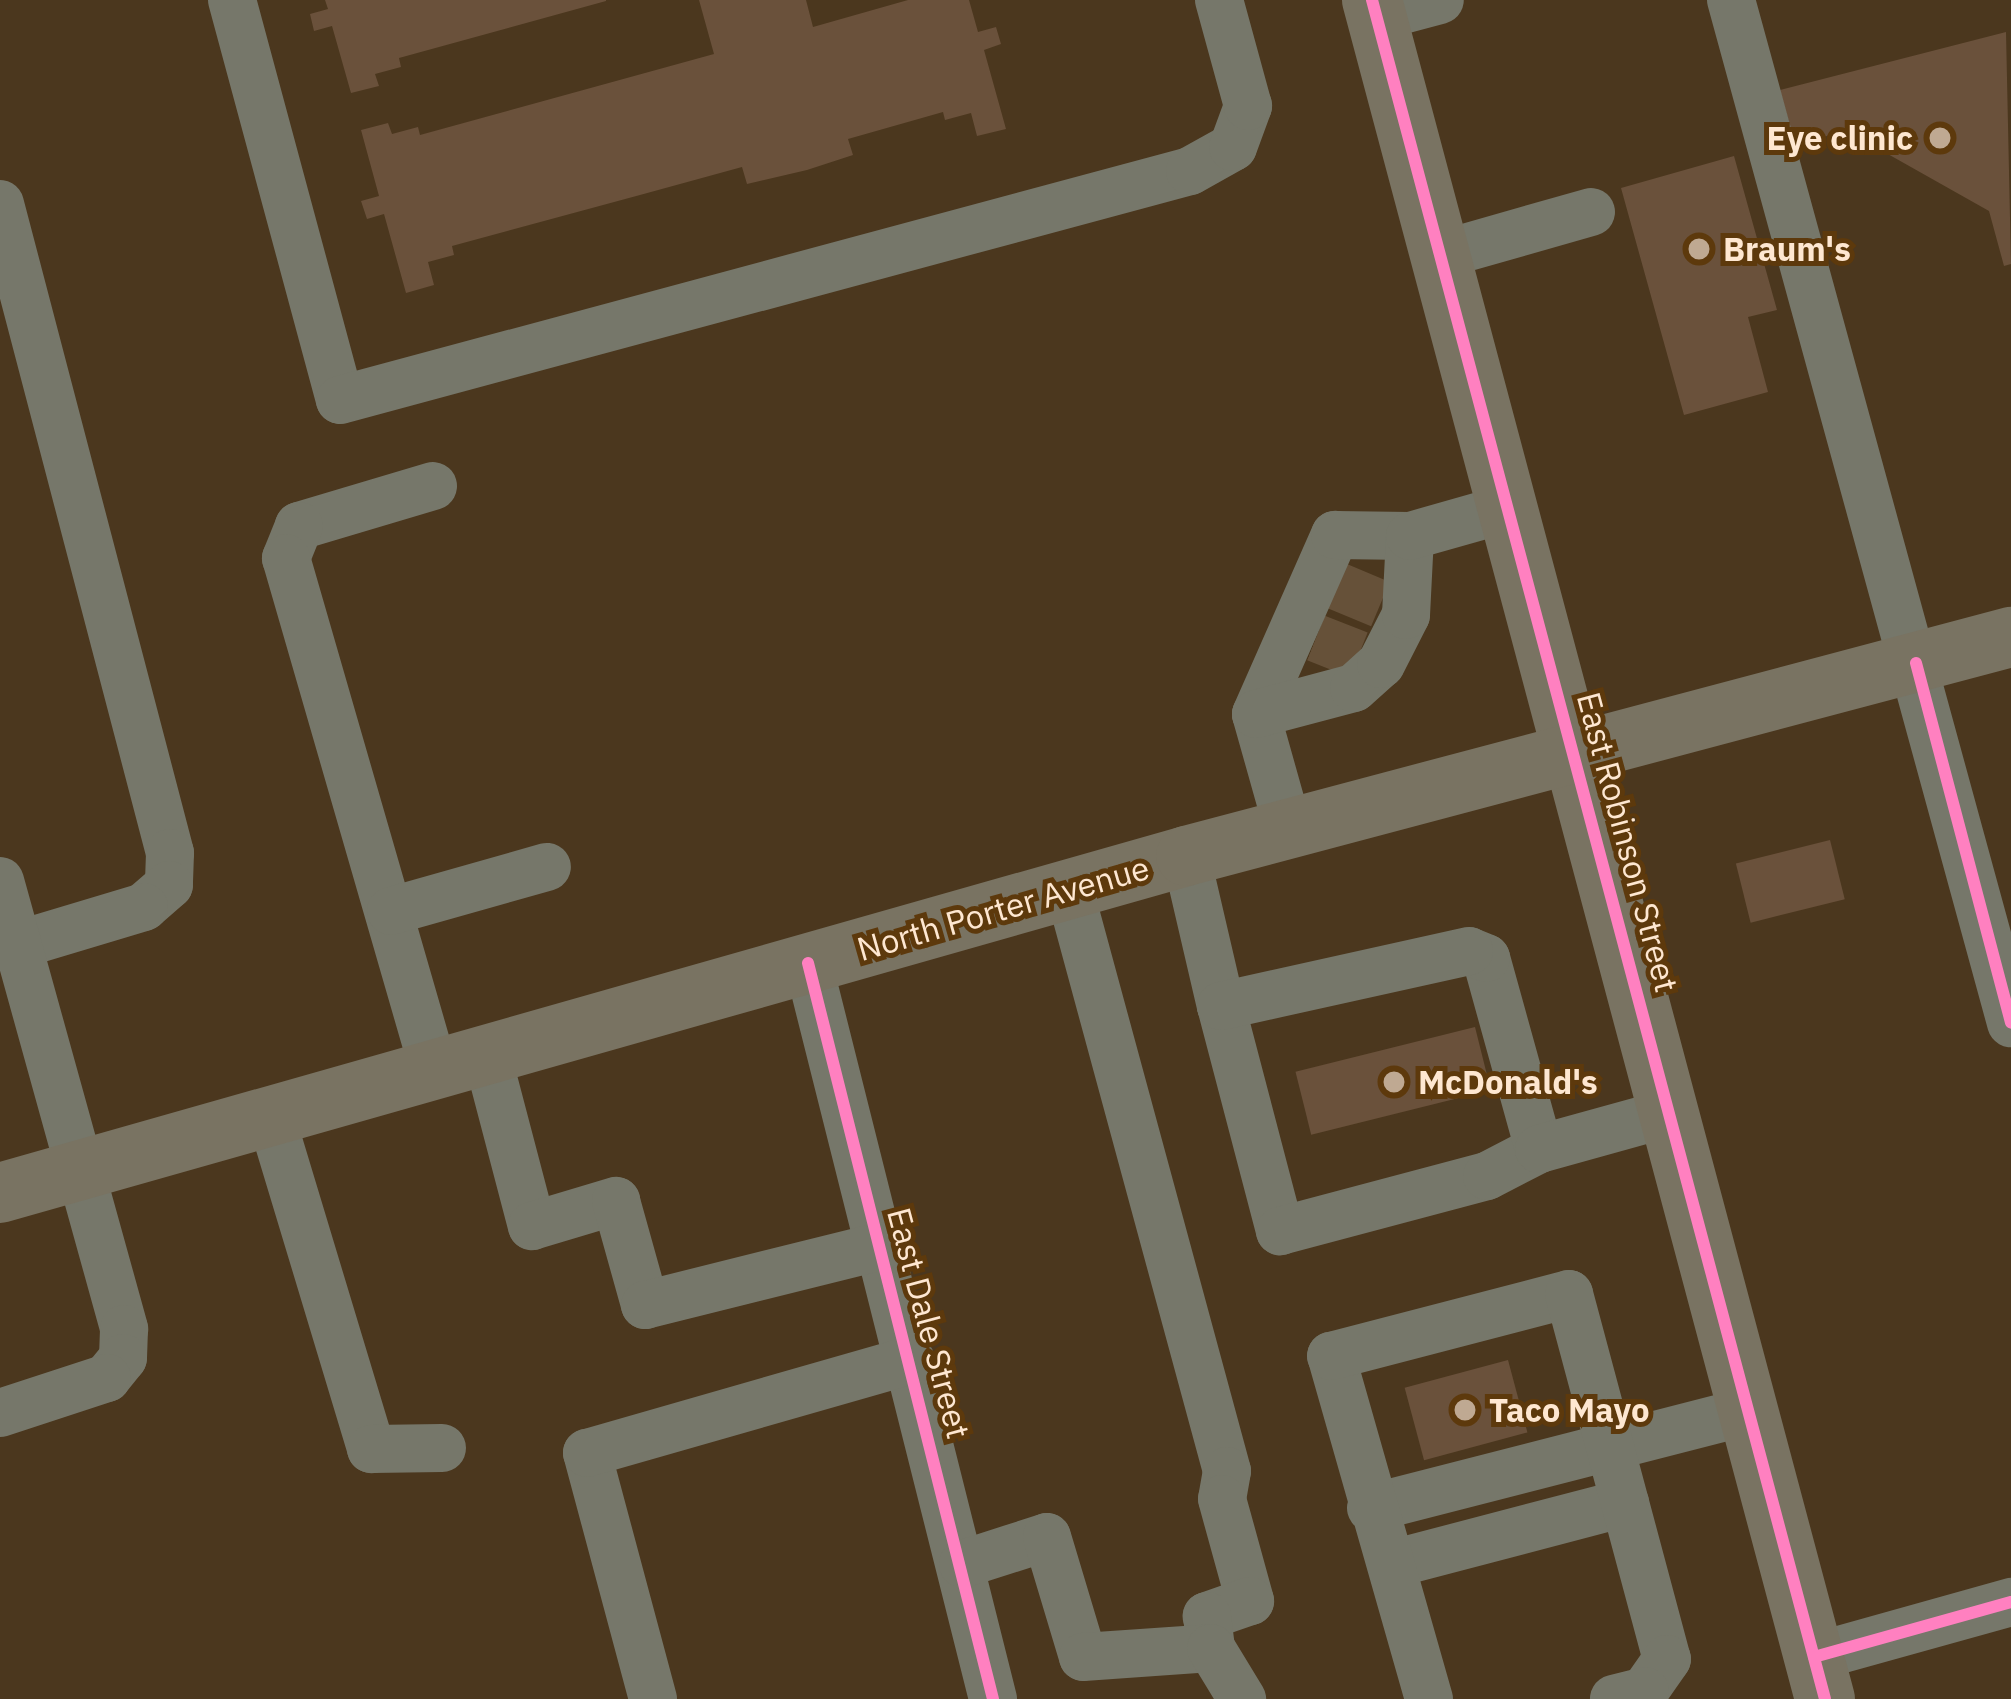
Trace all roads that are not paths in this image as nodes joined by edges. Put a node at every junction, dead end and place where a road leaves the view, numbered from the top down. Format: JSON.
{"nodes":[{"id":1,"x":232,"y":0,"type":"edge"},
{"id":2,"x":1220,"y":0,"type":"edge"},
{"id":3,"x":1440,"y":0,"type":"edge"},
{"id":4,"x":1731,"y":0,"type":"edge"},
{"id":5,"x":1374,"y":9,"type":"edge"},
{"id":6,"x":0,"y":204,"type":"edge"},
{"id":7,"x":1591,"y":212,"type":"dead end"},
{"id":8,"x":1440,"y":255,"type":"junction"},
{"id":9,"x":433,"y":486,"type":"dead end"},
{"id":10,"x":1509,"y":508,"type":"junction"},
{"id":11,"x":1410,"y":536,"type":"junction"},
{"id":12,"x":1360,"y":595,"type":"junction"},
{"id":13,"x":2011,"y":637,"type":"edge"},
{"id":14,"x":1337,"y":646,"type":"junction"},
{"id":15,"x":1916,"y":663,"type":"junction"},
{"id":16,"x":1256,"y":714,"type":"junction"},
{"id":17,"x":1576,"y":749,"type":"junction"},
{"id":18,"x":1288,"y":828,"type":"junction"},
{"id":19,"x":1186,"y":856,"type":"junction"},
{"id":20,"x":547,"y":867,"type":"dead end"},
{"id":21,"x":0,"y":881,"type":"edge"},
{"id":22,"x":1069,"y":889,"type":"junction"},
{"id":23,"x":391,"y":911,"type":"junction"},
{"id":24,"x":17,"y":945,"type":"junction"},
{"id":25,"x":808,"y":963,"type":"junction"},
{"id":26,"x":1221,"y":1006,"type":"junction"},
{"id":27,"x":2011,"y":1023,"type":"edge"},
{"id":28,"x":460,"y":1062,"type":"junction"},
{"id":29,"x":1672,"y":1112,"type":"junction"},
{"id":30,"x":272,"y":1117,"type":"junction"},
{"id":31,"x":1539,"y":1149,"type":"junction"},
{"id":32,"x":76,"y":1172,"type":"junction"},
{"id":33,"x":0,"y":1193,"type":"edge"},
{"id":34,"x":881,"y":1246,"type":"junction"},
{"id":35,"x":911,"y":1360,"type":"junction"},
{"id":36,"x":1749,"y":1411,"type":"junction"},
{"id":37,"x":0,"y":1413,"type":"edge"},
{"id":38,"x":1609,"y":1447,"type":"junction"},
{"id":39,"x":442,"y":1448,"type":"dead end"},
{"id":40,"x":1625,"y":1503,"type":"junction"},
{"id":41,"x":1371,"y":1508,"type":"junction"},
{"id":42,"x":963,"y":1564,"type":"junction"},
{"id":43,"x":1392,"y":1564,"type":"junction"},
{"id":44,"x":2011,"y":1602,"type":"edge"},
{"id":45,"x":1211,"y":1648,"type":"junction"},
{"id":46,"x":1820,"y":1678,"type":"edge"},
{"id":47,"x":653,"y":1699,"type":"edge"},
{"id":48,"x":993,"y":1699,"type":"edge"},
{"id":49,"x":1243,"y":1699,"type":"edge"},
{"id":50,"x":1429,"y":1699,"type":"edge"},
{"id":51,"x":1614,"y":1699,"type":"edge"}],
"edges":[{"from":1,"to":2,"type":"street"},
{"from":3,"to":5,"type":"street"},
{"from":4,"to":15,"type":"street"},
{"from":5,"to":8,"type":"main road","name":"East Robinson Street"},
{"from":6,"to":24,"type":"street"},
{"from":7,"to":8,"type":"street"},
{"from":8,"to":10,"type":"main road","name":"East Robinson Street"},
{"from":9,"to":23,"type":"street"},
{"from":10,"to":11,"type":"street"},
{"from":10,"to":17,"type":"main road","name":"East Robinson Street"},
{"from":11,"to":12,"type":"street"},
{"from":11,"to":12,"type":"street"},
{"from":12,"to":14,"type":"street"},
{"from":12,"to":14,"type":"street"},
{"from":13,"to":15,"type":"main road","name":"North Porter Avenue"},
{"from":14,"to":16,"type":"street"},
{"from":14,"to":16,"type":"street"},
{"from":15,"to":17,"type":"main road","name":"North Porter Avenue"},
{"from":15,"to":27,"type":"street"},
{"from":16,"to":18,"type":"street"},
{"from":17,"to":18,"type":"main road","name":"North Porter Avenue"},
{"from":17,"to":29,"type":"main road","name":"East Robinson Street"},
{"from":18,"to":19,"type":"main road","name":"North Porter Avenue"},
{"from":19,"to":22,"type":"main road","name":"North Porter Avenue"},
{"from":19,"to":26,"type":"street"},
{"from":20,"to":23,"type":"street"},
{"from":21,"to":24,"type":"street"},
{"from":22,"to":25,"type":"main road","name":"North Porter Avenue"},
{"from":22,"to":45,"type":"street"},
{"from":23,"to":28,"type":"street"},
{"from":24,"to":32,"type":"street"},
{"from":25,"to":28,"type":"main road","name":"North Porter Avenue"},
{"from":25,"to":34,"type":"street","name":"East Dale Street"},
{"from":26,"to":31,"type":"street"},
{"from":26,"to":31,"type":"street"},
{"from":28,"to":30,"type":"main road","name":"North Porter Avenue"},
{"from":28,"to":34,"type":"street"},
{"from":29,"to":31,"type":"street"},
{"from":29,"to":36,"type":"main road","name":"East Robinson Street"},
{"from":30,"to":32,"type":"main road","name":"North Porter Avenue"},
{"from":30,"to":39,"type":"street"},
{"from":32,"to":33,"type":"main road","name":"North Porter Avenue"},
{"from":32,"to":37,"type":"street"},
{"from":34,"to":35,"type":"street","name":"East Dale Street"},
{"from":35,"to":42,"type":"street","name":"East Dale Street"},
{"from":35,"to":47,"type":"street"},
{"from":36,"to":38,"type":"street"},
{"from":36,"to":46,"type":"main road","name":"East Robinson Street"},
{"from":38,"to":40,"type":"street"},
{"from":38,"to":41,"type":"street"},
{"from":38,"to":41,"type":"street"},
{"from":40,"to":43,"type":"street"},
{"from":40,"to":51,"type":"street"},
{"from":41,"to":43,"type":"street"},
{"from":42,"to":45,"type":"street"},
{"from":42,"to":48,"type":"street","name":"East Dale Street"},
{"from":43,"to":50,"type":"street"},
{"from":44,"to":46,"type":"street"},
{"from":45,"to":49,"type":"street"}]}
